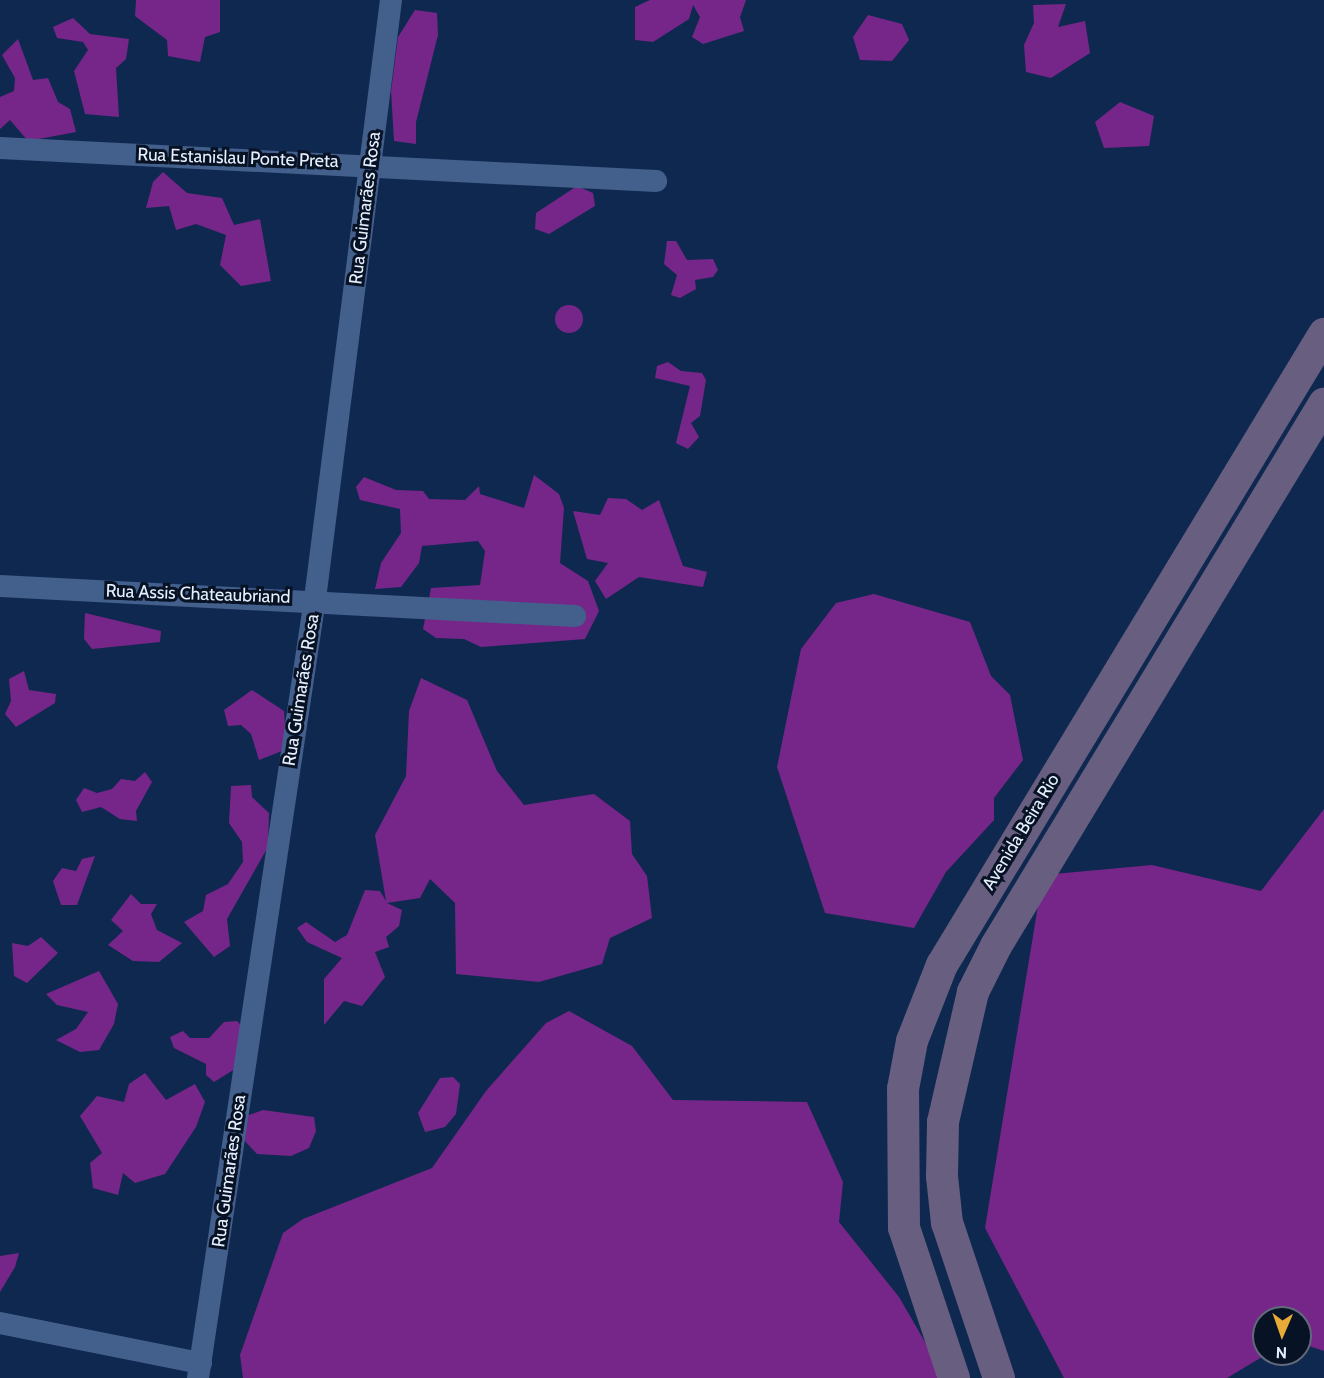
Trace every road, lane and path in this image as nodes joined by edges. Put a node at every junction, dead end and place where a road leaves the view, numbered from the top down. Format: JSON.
{"nodes":[{"id":1,"x":392,"y":0,"type":"edge"},
{"id":2,"x":0,"y":148,"type":"edge"},
{"id":3,"x":370,"y":164,"type":"junction"},
{"id":4,"x":656,"y":181,"type":"dead end"},
{"id":5,"x":1324,"y":334,"type":"edge"},
{"id":6,"x":1324,"y":404,"type":"edge"},
{"id":7,"x":0,"y":586,"type":"edge"},
{"id":8,"x":315,"y":599,"type":"junction"},
{"id":9,"x":575,"y":616,"type":"dead end"},
{"id":10,"x":0,"y":1323,"type":"edge"},
{"id":11,"x":200,"y":1370,"type":"edge"},
{"id":12,"x":954,"y":1378,"type":"edge"},
{"id":13,"x":999,"y":1378,"type":"edge"}],
"edges":[{"from":1,"to":3,"type":"street","name":"Rua Guimarães Rosa"},
{"from":2,"to":3,"type":"street","name":"Rua Estanislau Ponte Preta"},
{"from":3,"to":4,"type":"street","name":"Rua Estanislau Ponte Preta"},
{"from":3,"to":8,"type":"street","name":"Rua Guimarães Rosa"},
{"from":5,"to":12,"type":"main road","name":"Avenida Beira Rio"},
{"from":6,"to":13,"type":"main road","name":"Avenida Beira Rio"},
{"from":7,"to":8,"type":"street","name":"Rua Assis Chateaubriand"},
{"from":8,"to":9,"type":"street","name":"Rua Assis Chateaubriand"},
{"from":8,"to":11,"type":"street","name":"Rua Guimarães Rosa"},
{"from":10,"to":11,"type":"street"}]}
